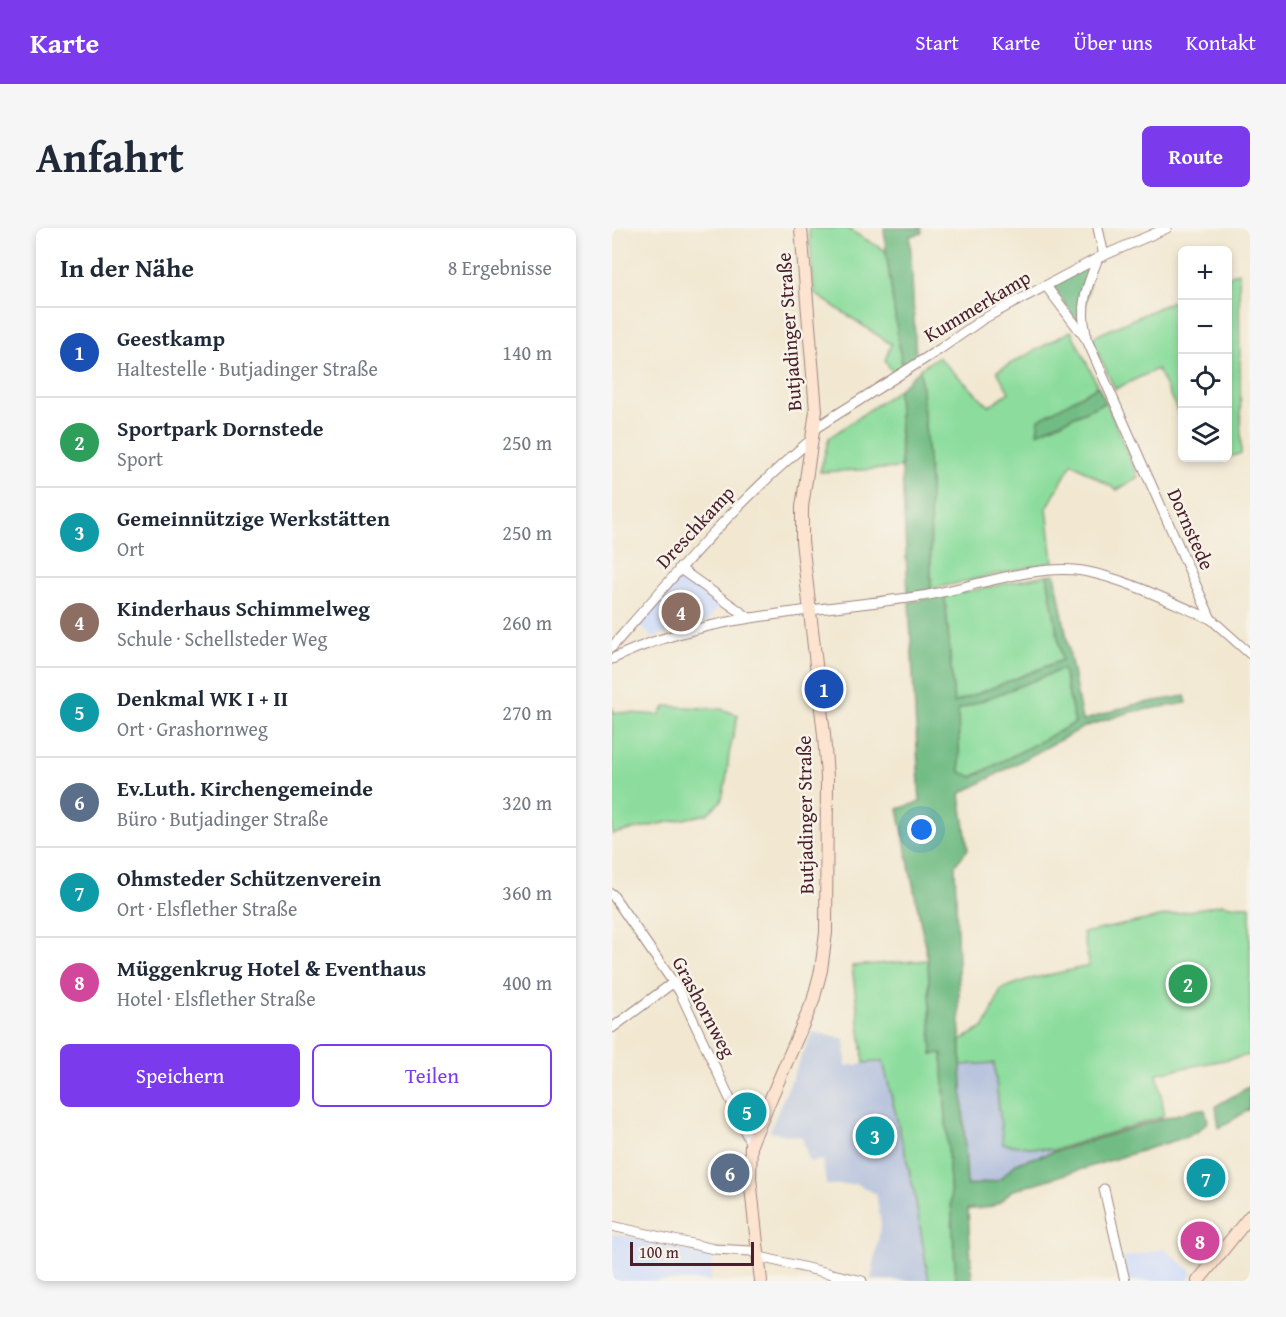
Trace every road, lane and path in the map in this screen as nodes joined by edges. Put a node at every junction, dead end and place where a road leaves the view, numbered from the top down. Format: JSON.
{"nodes":[{"id":1,"x":801,"y":228,"type":"edge"},
{"id":2,"x":1098,"y":228,"type":"edge"},
{"id":3,"x":1167,"y":228,"type":"edge"},
{"id":4,"x":1101,"y":257,"type":"junction"},
{"id":5,"x":1046,"y":286,"type":"junction"},
{"id":6,"x":1087,"y":340,"type":"junction"},
{"id":7,"x":813,"y":434,"type":"junction"},
{"id":8,"x":680,"y":568,"type":"junction"},
{"id":9,"x":809,"y":610,"type":"junction"},
{"id":10,"x":749,"y":618,"type":"junction"},
{"id":11,"x":1211,"y":619,"type":"junction"},
{"id":12,"x":612,"y":647,"type":"edge"},
{"id":13,"x":1250,"y":654,"type":"edge"},
{"id":14,"x":612,"y":659,"type":"edge"},
{"id":15,"x":612,"y":894,"type":"edge"},
{"id":16,"x":674,"y":982,"type":"junction"},
{"id":17,"x":612,"y":1028,"type":"edge"},
{"id":18,"x":751,"y":1144,"type":"junction"},
{"id":19,"x":1104,"y":1189,"type":"dead end"},
{"id":20,"x":1250,"y":1216,"type":"edge"},
{"id":21,"x":612,"y":1226,"type":"edge"},
{"id":22,"x":758,"y":1255,"type":"junction"},
{"id":23,"x":761,"y":1281,"type":"edge"},
{"id":24,"x":862,"y":1281,"type":"edge"},
{"id":25,"x":1125,"y":1281,"type":"edge"},
{"id":26,"x":1198,"y":1281,"type":"edge"}],
"edges":[{"from":1,"to":7,"type":"street","name":"Butjadinger Straße"},
{"from":2,"to":4,"type":"street"},
{"from":3,"to":4,"type":"street","name":"Kummerkamp"},
{"from":4,"to":5,"type":"street","name":"Kummerkamp"},
{"from":4,"to":6,"type":"street","name":"Dornstede"},
{"from":5,"to":6,"type":"street","name":"Dornstede"},
{"from":5,"to":7,"type":"street","name":"Kummerkamp"},
{"from":6,"to":11,"type":"street","name":"Dornstede"},
{"from":7,"to":8,"type":"street","name":"Dreschkamp"},
{"from":7,"to":9,"type":"street","name":"Butjadinger Straße"},
{"from":8,"to":10,"type":"street"},
{"from":8,"to":12,"type":"street","name":"Dreschkamp"},
{"from":9,"to":10,"type":"street"},
{"from":9,"to":11,"type":"street"},
{"from":9,"to":18,"type":"street","name":"Butjadinger Straße"},
{"from":10,"to":14,"type":"street"},
{"from":11,"to":13,"type":"street","name":"Dornstede"},
{"from":15,"to":16,"type":"street","name":"Grashornweg"},
{"from":16,"to":17,"type":"street"},
{"from":16,"to":18,"type":"street","name":"Grashornweg"},
{"from":18,"to":22,"type":"street","name":"Butjadinger Straße"},
{"from":19,"to":25,"type":"street"},
{"from":20,"to":26,"type":"street"},
{"from":21,"to":22,"type":"street"},
{"from":22,"to":23,"type":"street","name":"Butjadinger Straße"},
{"from":22,"to":24,"type":"street"}]}
